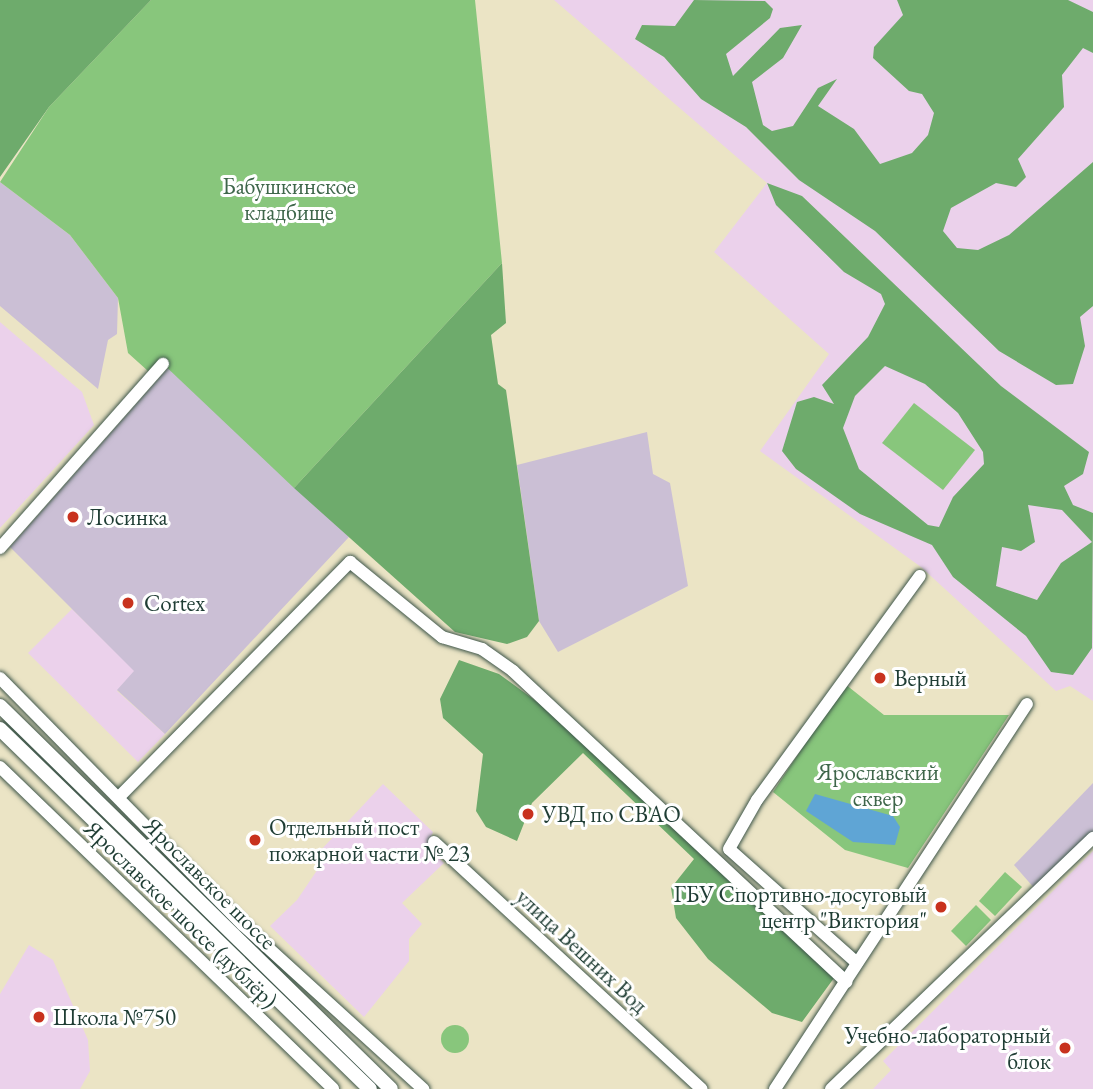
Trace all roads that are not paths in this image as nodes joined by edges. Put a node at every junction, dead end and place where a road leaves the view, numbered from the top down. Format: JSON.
{"nodes":[{"id":1,"x":163,"y":364,"type":"dead end"},
{"id":2,"x":0,"y":548,"type":"edge"},
{"id":3,"x":920,"y":576,"type":"dead end"},
{"id":4,"x":0,"y":678,"type":"edge"},
{"id":5,"x":1027,"y":704,"type":"dead end"},
{"id":6,"x":0,"y":706,"type":"edge"},
{"id":7,"x":0,"y":729,"type":"edge"},
{"id":8,"x":0,"y":767,"type":"edge"},
{"id":9,"x":119,"y":797,"type":"junction"},
{"id":10,"x":1093,"y":838,"type":"edge"},
{"id":11,"x":434,"y":842,"type":"dead end"},
{"id":12,"x":243,"y":925,"type":"junction"},
{"id":13,"x":857,"y":963,"type":"junction"},
{"id":14,"x":276,"y":980,"type":"junction"},
{"id":15,"x":846,"y":982,"type":"junction"},
{"id":16,"x":333,"y":1089,"type":"edge"},
{"id":17,"x":370,"y":1089,"type":"edge"},
{"id":18,"x":391,"y":1089,"type":"edge"},
{"id":19,"x":424,"y":1089,"type":"edge"},
{"id":20,"x":702,"y":1089,"type":"edge"},
{"id":21,"x":775,"y":1089,"type":"edge"},
{"id":22,"x":831,"y":1089,"type":"edge"}],
"edges":[{"from":1,"to":2,"type":"street"},
{"from":3,"to":13,"type":"street"},
{"from":4,"to":9,"type":"street","name":"Ярославское шоссе (дублёр)"},
{"from":5,"to":13,"type":"street"},
{"from":6,"to":14,"type":"main road","name":"Ярославское шоссе"},
{"from":7,"to":17,"type":"main road","name":"Ярославское шоссе"},
{"from":8,"to":16,"type":"street","name":"Ярославское шоссе (дублёр)"},
{"from":9,"to":12,"type":"street","name":"Ярославское шоссе (дублёр)"},
{"from":9,"to":15,"type":"street"},
{"from":10,"to":22,"type":"street"},
{"from":11,"to":20,"type":"street","name":"улица Вешних Вод"},
{"from":12,"to":14,"type":"street"},
{"from":12,"to":19,"type":"street","name":"Ярославское шоссе (дублёр)"},
{"from":13,"to":15,"type":"street"},
{"from":14,"to":18,"type":"main road","name":"Ярославское шоссе"},
{"from":15,"to":21,"type":"street"}]}
